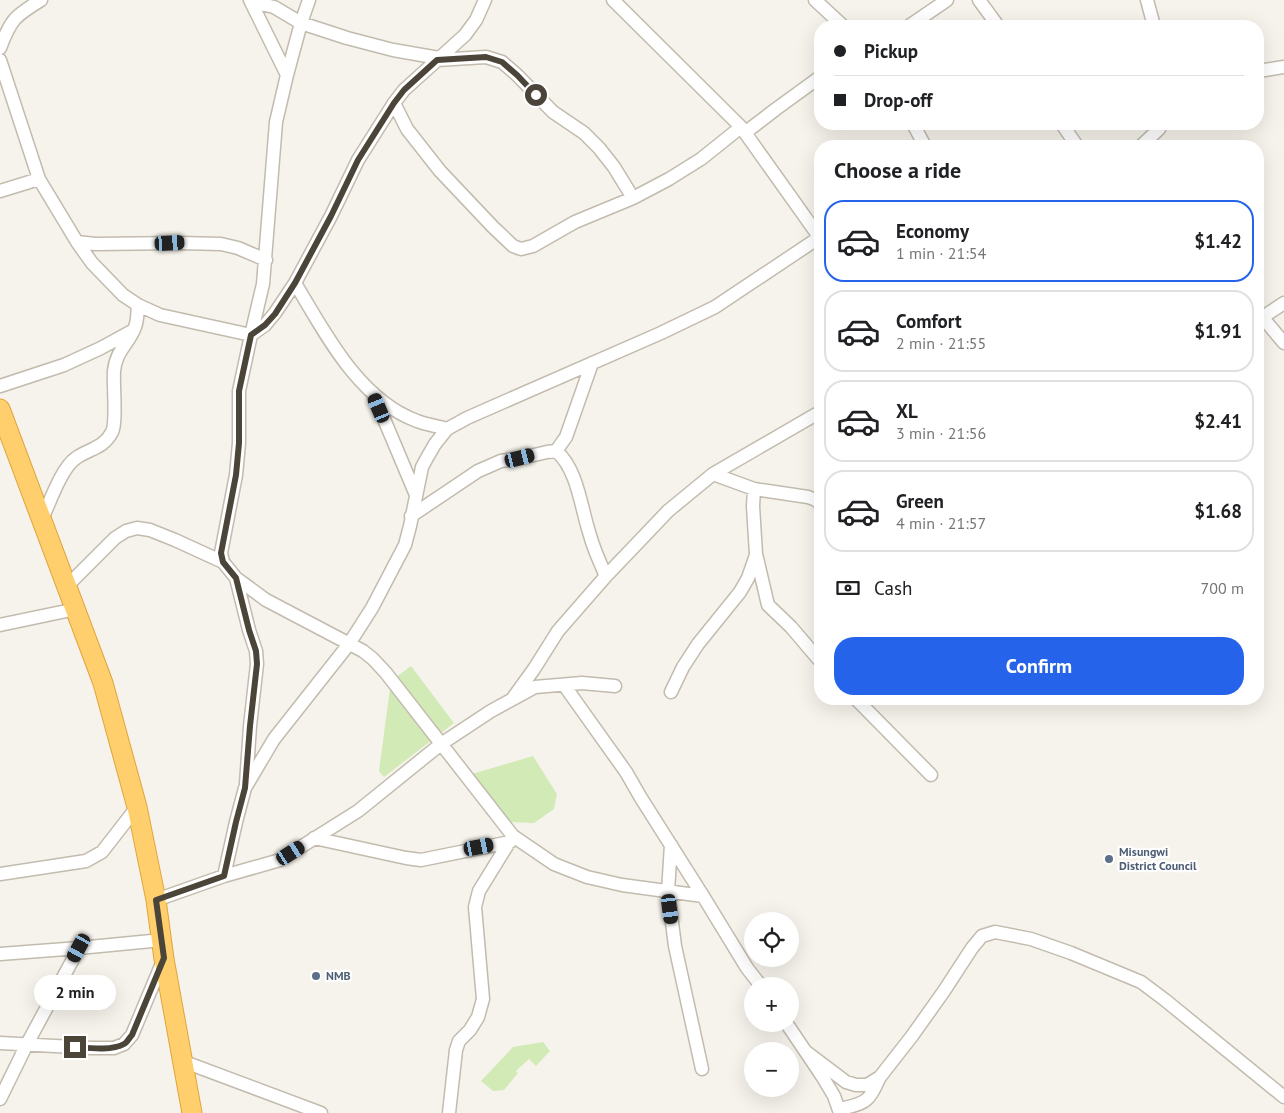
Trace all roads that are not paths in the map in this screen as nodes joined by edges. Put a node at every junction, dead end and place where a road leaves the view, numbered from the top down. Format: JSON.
{"nodes":[{"id":1,"x":41,"y":0,"type":"edge"},
{"id":2,"x":309,"y":0,"type":"edge"},
{"id":3,"x":485,"y":0,"type":"edge"},
{"id":4,"x":613,"y":0,"type":"edge"},
{"id":5,"x":815,"y":0,"type":"edge"},
{"id":6,"x":948,"y":0,"type":"edge"},
{"id":7,"x":979,"y":0,"type":"edge"},
{"id":8,"x":1147,"y":0,"type":"edge"},
{"id":9,"x":251,"y":2,"type":"edge"},
{"id":10,"x":837,"y":20,"type":"edge"},
{"id":11,"x":920,"y":20,"type":"edge"},
{"id":12,"x":994,"y":20,"type":"edge"},
{"id":13,"x":1152,"y":20,"type":"edge"},
{"id":14,"x":301,"y":24,"type":"junction"},
{"id":15,"x":0,"y":48,"type":"edge"},
{"id":16,"x":438,"y":59,"type":"junction"},
{"id":17,"x":0,"y":60,"type":"edge"},
{"id":18,"x":1284,"y":67,"type":"edge"},
{"id":19,"x":1264,"y":70,"type":"edge"},
{"id":20,"x":287,"y":75,"type":"junction"},
{"id":21,"x":814,"y":81,"type":"edge"},
{"id":22,"x":394,"y":103,"type":"junction"},
{"id":23,"x":743,"y":130,"type":"junction"},
{"id":24,"x":38,"y":179,"type":"junction"},
{"id":25,"x":0,"y":191,"type":"edge"},
{"id":26,"x":633,"y":198,"type":"junction"},
{"id":27,"x":814,"y":229,"type":"edge"},
{"id":28,"x":814,"y":241,"type":"edge"},
{"id":29,"x":77,"y":242,"type":"junction"},
{"id":30,"x":266,"y":260,"type":"junction"},
{"id":31,"x":295,"y":283,"type":"junction"},
{"id":32,"x":1284,"y":303,"type":"edge"},
{"id":33,"x":138,"y":305,"type":"junction"},
{"id":34,"x":1264,"y":312,"type":"edge"},
{"id":35,"x":1264,"y":319,"type":"edge"},
{"id":36,"x":134,"y":329,"type":"junction"},
{"id":37,"x":251,"y":335,"type":"junction"},
{"id":38,"x":1284,"y":343,"type":"edge"},
{"id":39,"x":592,"y":363,"type":"junction"},
{"id":40,"x":0,"y":386,"type":"edge"},
{"id":41,"x":372,"y":393,"type":"junction"},
{"id":42,"x":0,"y":409,"type":"edge"},
{"id":43,"x":814,"y":416,"type":"edge"},
{"id":44,"x":447,"y":429,"type":"junction"},
{"id":45,"x":556,"y":451,"type":"junction"},
{"id":46,"x":714,"y":474,"type":"junction"},
{"id":47,"x":754,"y":489,"type":"junction"},
{"id":48,"x":416,"y":495,"type":"junction"},
{"id":49,"x":814,"y":499,"type":"edge"},
{"id":50,"x":412,"y":516,"type":"junction"},
{"id":51,"x":41,"y":521,"type":"junction"},
{"id":52,"x":756,"y":554,"type":"junction"},
{"id":53,"x":223,"y":562,"type":"junction"},
{"id":54,"x":606,"y":576,"type":"junction"},
{"id":55,"x":236,"y":578,"type":"junction"},
{"id":56,"x":66,"y":586,"type":"junction"},
{"id":57,"x":76,"y":609,"type":"junction"},
{"id":58,"x":0,"y":625,"type":"edge"},
{"id":59,"x":349,"y":644,"type":"junction"},
{"id":60,"x":814,"y":654,"type":"edge"},
{"id":61,"x":564,"y":685,"type":"junction"},
{"id":62,"x":615,"y":686,"type":"dead end"},
{"id":63,"x":671,"y":692,"type":"dead end"},
{"id":64,"x":512,"y":700,"type":"junction"},
{"id":65,"x":862,"y":705,"type":"edge"},
{"id":66,"x":441,"y":744,"type":"junction"},
{"id":67,"x":931,"y":775,"type":"dead end"},
{"id":68,"x":245,"y":788,"type":"junction"},
{"id":69,"x":137,"y":807,"type":"junction"},
{"id":70,"x":314,"y":838,"type":"junction"},
{"id":71,"x":512,"y":839,"type":"junction"},
{"id":72,"x":670,"y":845,"type":"junction"},
{"id":73,"x":0,"y":874,"type":"edge"},
{"id":74,"x":224,"y":876,"type":"junction"},
{"id":75,"x":668,"y":891,"type":"junction"},
{"id":76,"x":704,"y":896,"type":"junction"},
{"id":77,"x":156,"y":900,"type":"junction"},
{"id":78,"x":162,"y":940,"type":"junction"},
{"id":79,"x":79,"y":948,"type":"junction"},
{"id":80,"x":0,"y":954,"type":"edge"},
{"id":81,"x":164,"y":958,"type":"junction"},
{"id":82,"x":754,"y":977,"type":"edge"},
{"id":83,"x":792,"y":1032,"type":"edge"},
{"id":84,"x":0,"y":1043,"type":"edge"},
{"id":85,"x":27,"y":1044,"type":"junction"},
{"id":86,"x":805,"y":1051,"type":"junction"},
{"id":87,"x":182,"y":1061,"type":"junction"},
{"id":88,"x":702,"y":1069,"type":"dead end"},
{"id":89,"x":880,"y":1077,"type":"junction"},
{"id":90,"x":1284,"y":1097,"type":"edge"},
{"id":91,"x":0,"y":1099,"type":"edge"},
{"id":92,"x":840,"y":1111,"type":"edge"},
{"id":93,"x":192,"y":1113,"type":"edge"},
{"id":94,"x":321,"y":1113,"type":"edge"},
{"id":95,"x":449,"y":1113,"type":"edge"}],
"edges":[{"from":1,"to":15,"type":"street"},
{"from":2,"to":14,"type":"street"},
{"from":3,"to":16,"type":"street"},
{"from":4,"to":23,"type":"street"},
{"from":5,"to":10,"type":"street"},
{"from":6,"to":11,"type":"street"},
{"from":7,"to":12,"type":"street"},
{"from":8,"to":13,"type":"street"},
{"from":9,"to":14,"type":"street"},
{"from":9,"to":20,"type":"street"},
{"from":14,"to":16,"type":"street"},
{"from":14,"to":20,"type":"street"},
{"from":16,"to":22,"type":"street"},
{"from":16,"to":26,"type":"street"},
{"from":17,"to":24,"type":"street"},
{"from":18,"to":19,"type":"street"},
{"from":20,"to":30,"type":"street"},
{"from":21,"to":23,"type":"street"},
{"from":22,"to":26,"type":"street"},
{"from":22,"to":31,"type":"street"},
{"from":23,"to":26,"type":"street"},
{"from":23,"to":27,"type":"street"},
{"from":24,"to":25,"type":"street"},
{"from":24,"to":29,"type":"street"},
{"from":28,"to":39,"type":"street"},
{"from":29,"to":30,"type":"street"},
{"from":29,"to":33,"type":"street"},
{"from":30,"to":37,"type":"street"},
{"from":31,"to":37,"type":"street"},
{"from":31,"to":41,"type":"street"},
{"from":32,"to":34,"type":"street"},
{"from":33,"to":36,"type":"street"},
{"from":33,"to":37,"type":"street"},
{"from":35,"to":38,"type":"street"},
{"from":36,"to":40,"type":"street"},
{"from":36,"to":51,"type":"street"},
{"from":37,"to":53,"type":"street"},
{"from":39,"to":44,"type":"street"},
{"from":39,"to":45,"type":"street"},
{"from":41,"to":44,"type":"street"},
{"from":41,"to":48,"type":"street"},
{"from":42,"to":51,"type":"highway"},
{"from":43,"to":46,"type":"street"},
{"from":44,"to":48,"type":"street"},
{"from":45,"to":50,"type":"street"},
{"from":45,"to":54,"type":"street"},
{"from":46,"to":47,"type":"street"},
{"from":46,"to":54,"type":"street"},
{"from":47,"to":49,"type":"street"},
{"from":47,"to":52,"type":"street"},
{"from":48,"to":50,"type":"street"},
{"from":50,"to":59,"type":"street"},
{"from":51,"to":56,"type":"highway"},
{"from":52,"to":60,"type":"street"},
{"from":52,"to":63,"type":"street"},
{"from":53,"to":55,"type":"street"},
{"from":53,"to":56,"type":"street"},
{"from":54,"to":64,"type":"street"},
{"from":55,"to":59,"type":"street"},
{"from":55,"to":68,"type":"street"},
{"from":56,"to":57,"type":"highway"},
{"from":57,"to":58,"type":"street"},
{"from":57,"to":69,"type":"highway"},
{"from":59,"to":66,"type":"street"},
{"from":59,"to":68,"type":"street"},
{"from":61,"to":62,"type":"street"},
{"from":61,"to":64,"type":"street"},
{"from":61,"to":72,"type":"street"},
{"from":64,"to":66,"type":"street"},
{"from":65,"to":67,"type":"street"},
{"from":66,"to":70,"type":"street"},
{"from":66,"to":71,"type":"street"},
{"from":68,"to":74,"type":"street"},
{"from":69,"to":73,"type":"street"},
{"from":69,"to":77,"type":"highway"},
{"from":70,"to":71,"type":"street"},
{"from":70,"to":74,"type":"street"},
{"from":71,"to":75,"type":"street"},
{"from":71,"to":95,"type":"street"},
{"from":72,"to":75,"type":"street"},
{"from":72,"to":76,"type":"street"},
{"from":74,"to":77,"type":"street"},
{"from":75,"to":76,"type":"street"},
{"from":75,"to":88,"type":"street"},
{"from":76,"to":82,"type":"street"},
{"from":77,"to":78,"type":"highway"},
{"from":78,"to":79,"type":"street"},
{"from":78,"to":81,"type":"highway"},
{"from":79,"to":80,"type":"street"},
{"from":79,"to":85,"type":"street"},
{"from":81,"to":85,"type":"street"},
{"from":81,"to":87,"type":"highway"},
{"from":83,"to":86,"type":"street"},
{"from":84,"to":85,"type":"street"},
{"from":85,"to":91,"type":"street"},
{"from":86,"to":89,"type":"street"},
{"from":86,"to":92,"type":"street"},
{"from":87,"to":93,"type":"highway"},
{"from":87,"to":94,"type":"street"},
{"from":89,"to":90,"type":"street"},
{"from":89,"to":92,"type":"street"}]}
